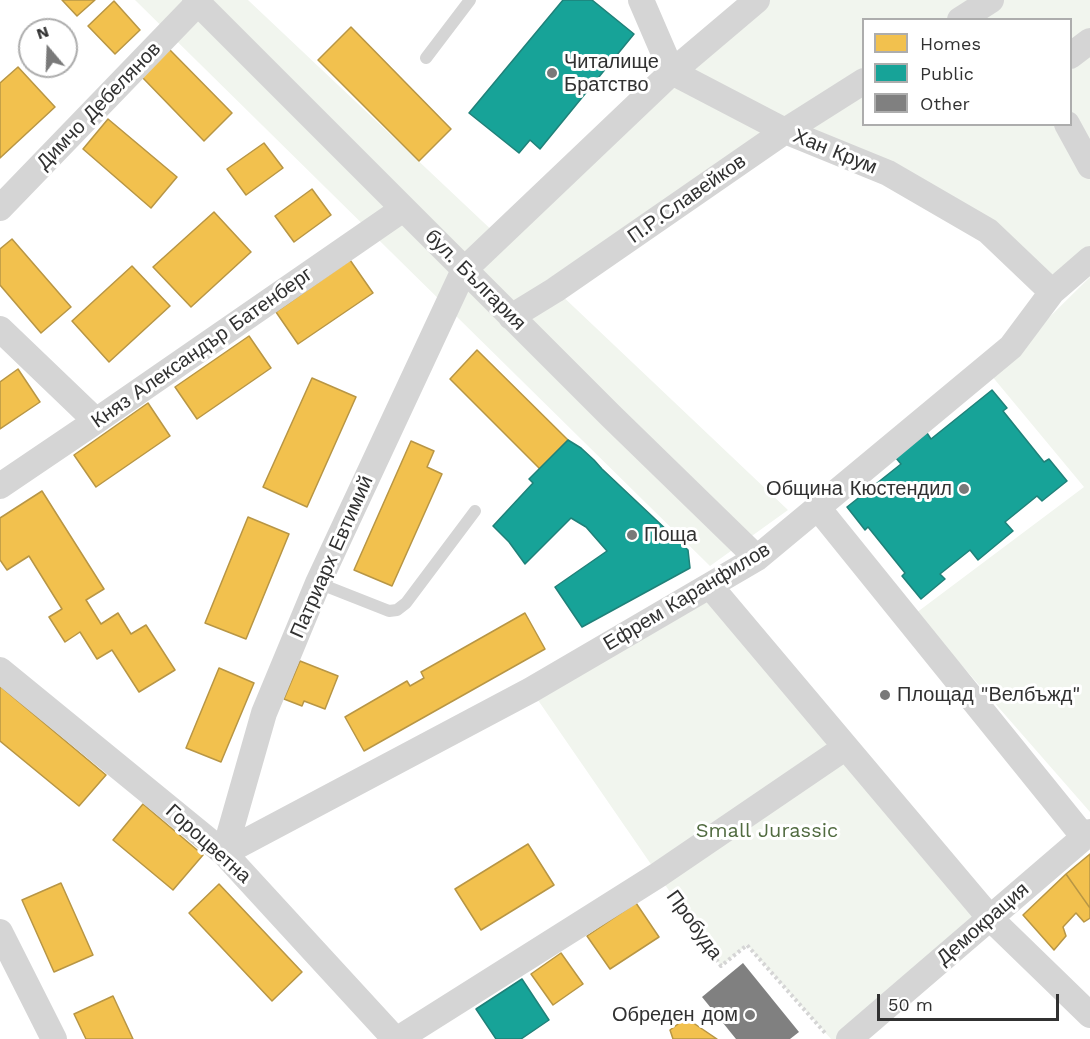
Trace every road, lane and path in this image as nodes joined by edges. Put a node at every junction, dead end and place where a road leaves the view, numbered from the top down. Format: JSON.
{"nodes":[{"id":1,"x":470,"y":0,"type":"edge"},
{"id":2,"x":641,"y":0,"type":"edge"},
{"id":3,"x":757,"y":0,"type":"edge"},
{"id":4,"x":991,"y":0,"type":"edge"},
{"id":5,"x":196,"y":1,"type":"edge"},
{"id":6,"x":963,"y":18,"type":"edge"},
{"id":7,"x":1090,"y":41,"type":"edge"},
{"id":8,"x":1072,"y":55,"type":"edge"},
{"id":9,"x":426,"y":58,"type":"dead end"},
{"id":10,"x":672,"y":72,"type":"junction"},
{"id":11,"x":862,"y":82,"type":"edge"},
{"id":12,"x":1068,"y":126,"type":"edge"},
{"id":13,"x":784,"y":131,"type":"junction"},
{"id":14,"x":1090,"y":166,"type":"edge"},
{"id":15,"x":0,"y":208,"type":"edge"},
{"id":16,"x":403,"y":209,"type":"junction"},
{"id":17,"x":1090,"y":259,"type":"edge"},
{"id":18,"x":464,"y":270,"type":"junction"},
{"id":19,"x":1052,"y":292,"type":"junction"},
{"id":20,"x":511,"y":317,"type":"junction"},
{"id":21,"x":5,"y":342,"type":"edge"},
{"id":22,"x":96,"y":421,"type":"junction"},
{"id":23,"x":0,"y":486,"type":"edge"},
{"id":24,"x":818,"y":508,"type":"junction"},
{"id":25,"x":475,"y":512,"type":"dead end"},
{"id":26,"x":757,"y":558,"type":"junction"},
{"id":27,"x":318,"y":583,"type":"junction"},
{"id":28,"x":710,"y":586,"type":"junction"},
{"id":29,"x":0,"y":670,"type":"edge"},
{"id":30,"x":846,"y":747,"type":"junction"},
{"id":31,"x":1087,"y":835,"type":"edge"},
{"id":32,"x":224,"y":853,"type":"junction"},
{"id":33,"x":658,"y":875,"type":"junction"},
{"id":34,"x":990,"y":918,"type":"junction"},
{"id":35,"x":0,"y":932,"type":"edge"},
{"id":36,"x":1090,"y":1015,"type":"edge"},
{"id":37,"x":54,"y":1039,"type":"edge"},
{"id":38,"x":396,"y":1039,"type":"edge"},
{"id":39,"x":831,"y":1039,"type":"edge"},
{"id":40,"x":849,"y":1039,"type":"edge"}],
"edges":[{"from":1,"to":9,"type":"lane"},
{"from":2,"to":10,"type":"street"},
{"from":3,"to":10,"type":"street"},
{"from":4,"to":6,"type":"street"},
{"from":5,"to":15,"type":"street","name":"Димчо Дебелянов"},
{"from":5,"to":16,"type":"street","name":"бул. България"},
{"from":7,"to":8,"type":"street"},
{"from":10,"to":13,"type":"street","name":"Хан Крум"},
{"from":10,"to":18,"type":"street"},
{"from":11,"to":13,"type":"street","name":"П.Р.Славейков"},
{"from":12,"to":14,"type":"street"},
{"from":13,"to":19,"type":"street","name":"Хан Крум"},
{"from":13,"to":20,"type":"street","name":"П.Р.Славейков"},
{"from":16,"to":18,"type":"street","name":"бул. България"},
{"from":16,"to":22,"type":"street","name":"Княз Александър Батенберг"},
{"from":17,"to":19,"type":"street","name":"Ефрем Каранфилов"},
{"from":18,"to":20,"type":"street","name":"бул. България"},
{"from":18,"to":27,"type":"street","name":"Патриарх Евтимий"},
{"from":19,"to":24,"type":"street","name":"Ефрем Каранфилов"},
{"from":20,"to":26,"type":"street","name":"бул. България"},
{"from":21,"to":22,"type":"street"},
{"from":22,"to":23,"type":"street","name":"Княз Александър Батенберг"},
{"from":24,"to":26,"type":"street","name":"Ефрем Каранфилов"},
{"from":24,"to":31,"type":"street"},
{"from":25,"to":27,"type":"lane"},
{"from":26,"to":28,"type":"street","name":"Ефрем Каранфилов"},
{"from":27,"to":32,"type":"street","name":"Патриарх Евтимий"},
{"from":28,"to":30,"type":"street"},
{"from":28,"to":32,"type":"street","name":"Ефрем Каранфилов"},
{"from":29,"to":32,"type":"street","name":"Гороцветна"},
{"from":30,"to":33,"type":"street"},
{"from":30,"to":34,"type":"street"},
{"from":31,"to":34,"type":"street","name":"Демокрация"},
{"from":32,"to":38,"type":"street","name":"Гороцветна"},
{"from":33,"to":38,"type":"street"},
{"from":33,"to":39,"type":"path","name":"Пробуда"},
{"from":34,"to":36,"type":"street"},
{"from":34,"to":40,"type":"street","name":"Демокрация"},
{"from":35,"to":37,"type":"street"}]}
